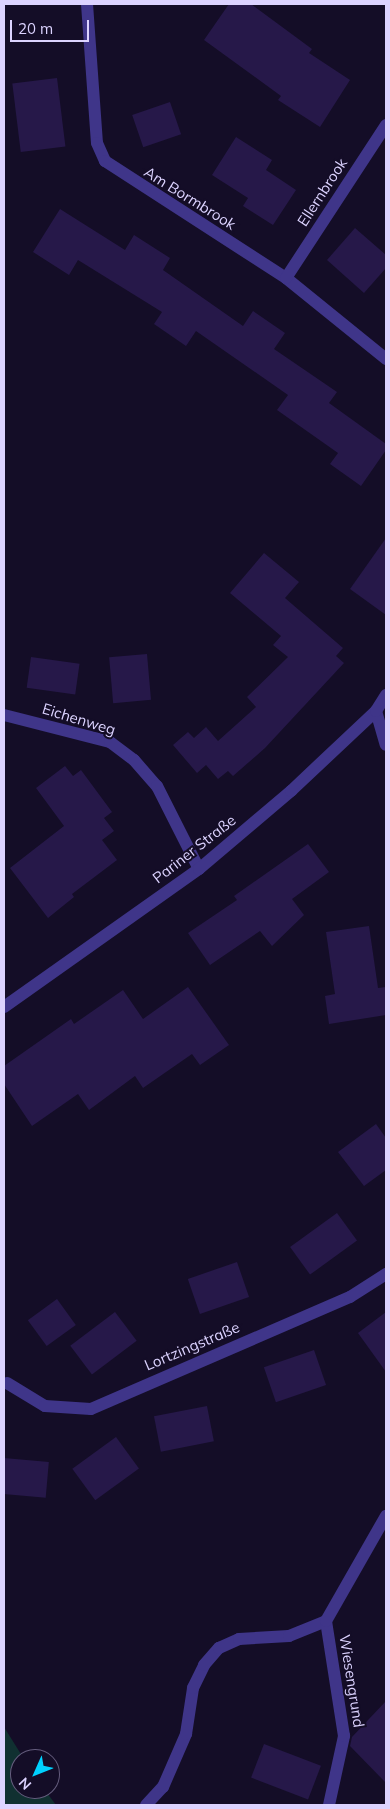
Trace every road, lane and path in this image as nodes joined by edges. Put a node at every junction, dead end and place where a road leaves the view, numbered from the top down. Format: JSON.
{"nodes":[{"id":1,"x":87,"y":4,"type":"edge"},
{"id":2,"x":386,"y":125,"type":"edge"},
{"id":3,"x":286,"y":278,"type":"junction"},
{"id":4,"x":386,"y":359,"type":"edge"},
{"id":5,"x":386,"y":695,"type":"edge"},
{"id":6,"x":381,"y":712,"type":"edge"},
{"id":7,"x":4,"y":715,"type":"edge"},
{"id":8,"x":386,"y":744,"type":"edge"},
{"id":9,"x":199,"y":868,"type":"junction"},
{"id":10,"x":4,"y":1007,"type":"edge"},
{"id":11,"x":386,"y":1274,"type":"edge"},
{"id":12,"x":8,"y":1382,"type":"dead end"},
{"id":13,"x":386,"y":1516,"type":"edge"},
{"id":14,"x":326,"y":1621,"type":"junction"},
{"id":15,"x":146,"y":1805,"type":"edge"},
{"id":16,"x":329,"y":1805,"type":"edge"}],
"edges":[{"from":1,"to":3,"type":"street","name":"Am Bormbrook"},
{"from":2,"to":3,"type":"street","name":"Ellernbrook"},
{"from":3,"to":4,"type":"street","name":"Am Bormbrook"},
{"from":5,"to":6,"type":"street","name":"Pariner Straße"},
{"from":6,"to":8,"type":"street"},
{"from":6,"to":9,"type":"street","name":"Pariner Straße"},
{"from":7,"to":9,"type":"street","name":"Eichenweg"},
{"from":9,"to":10,"type":"street","name":"Pariner Straße"},
{"from":11,"to":12,"type":"street","name":"Lortzingstraße"},
{"from":13,"to":14,"type":"street","name":"Wiesengrund"},
{"from":14,"to":15,"type":"street"},
{"from":14,"to":16,"type":"street","name":"Wiesengrund"}]}
